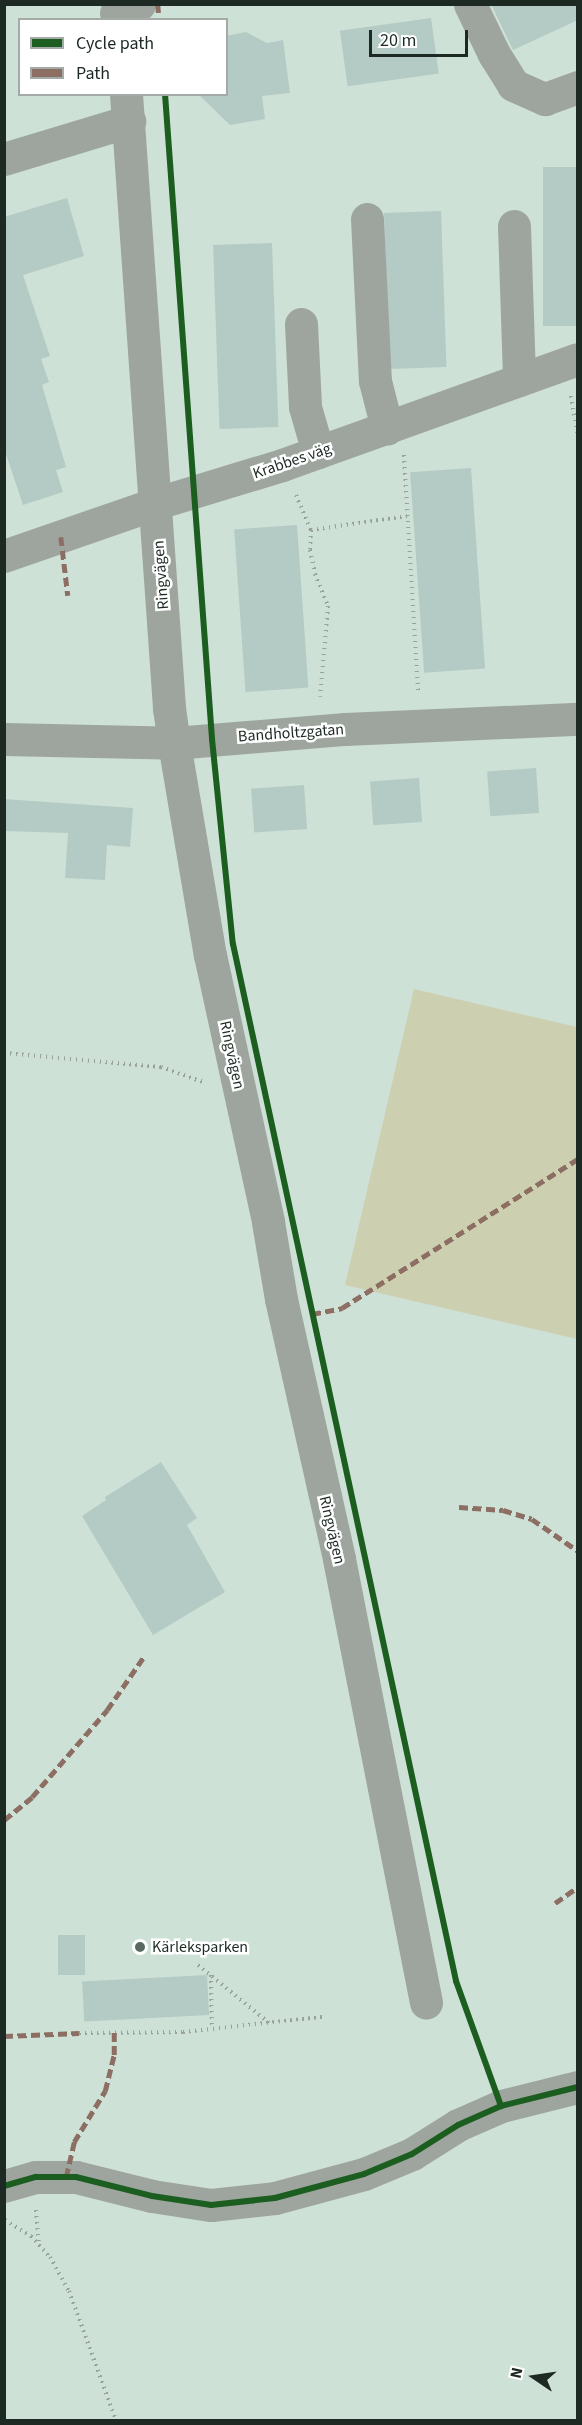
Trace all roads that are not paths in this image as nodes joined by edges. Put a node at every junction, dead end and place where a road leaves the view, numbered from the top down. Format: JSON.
{"nodes":[{"id":1,"x":471,"y":4,"type":"edge"},
{"id":2,"x":578,"y":87,"type":"edge"},
{"id":3,"x":127,"y":108,"type":"edge"},
{"id":4,"x":4,"y":159,"type":"edge"},
{"id":5,"x":367,"y":219,"type":"dead end"},
{"id":6,"x":514,"y":226,"type":"dead end"},
{"id":7,"x":301,"y":324,"type":"dead end"},
{"id":8,"x":569,"y":362,"type":"edge"},
{"id":9,"x":519,"y":380,"type":"junction"},
{"id":10,"x":390,"y":427,"type":"junction"},
{"id":11,"x":318,"y":452,"type":"junction"},
{"id":12,"x":157,"y":503,"type":"junction"},
{"id":13,"x":4,"y":556,"type":"edge"},
{"id":14,"x":578,"y":719,"type":"edge"},
{"id":15,"x":4,"y":740,"type":"edge"},
{"id":16,"x":174,"y":743,"type":"junction"},
{"id":17,"x":426,"y":2002,"type":"dead end"},
{"id":18,"x":578,"y":2087,"type":"edge"},
{"id":19,"x":4,"y":2186,"type":"edge"}],
"edges":[{"from":1,"to":2,"type":"street"},
{"from":3,"to":4,"type":"street"},
{"from":3,"to":12,"type":"street","name":"Ringvägen"},
{"from":5,"to":10,"type":"street"},
{"from":6,"to":9,"type":"street"},
{"from":7,"to":11,"type":"street"},
{"from":8,"to":9,"type":"street","name":"Krabbes väg"},
{"from":9,"to":10,"type":"street","name":"Krabbes väg"},
{"from":10,"to":11,"type":"street","name":"Krabbes väg"},
{"from":11,"to":12,"type":"street","name":"Krabbes väg"},
{"from":12,"to":13,"type":"street","name":"Krabbes väg"},
{"from":12,"to":16,"type":"street","name":"Ringvägen"},
{"from":14,"to":16,"type":"street","name":"Bandholtzgatan"},
{"from":15,"to":16,"type":"street","name":"Bandholtzgatan"},
{"from":16,"to":17,"type":"street","name":"Ringvägen"},
{"from":18,"to":19,"type":"street"}]}
